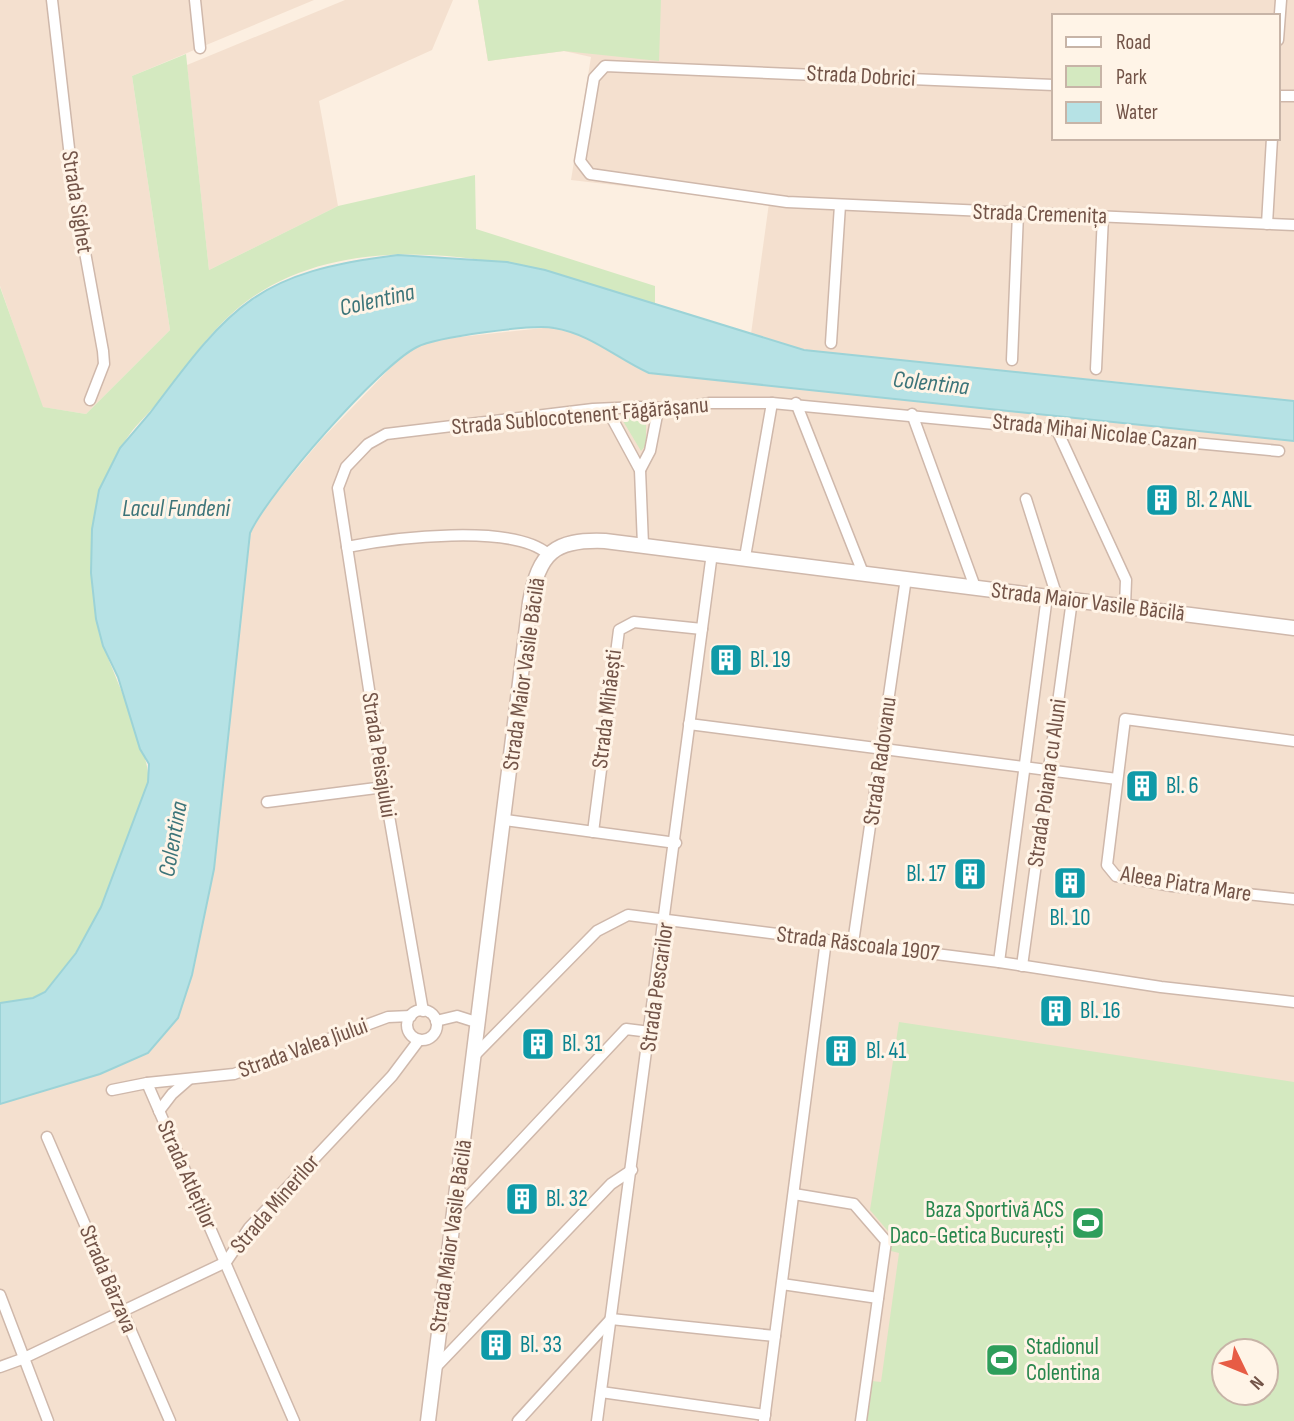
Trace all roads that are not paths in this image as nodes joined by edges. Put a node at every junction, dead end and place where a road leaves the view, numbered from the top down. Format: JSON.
{"nodes":[{"id":1,"x":52,"y":0,"type":"edge"},
{"id":2,"x":195,"y":0,"type":"edge"},
{"id":3,"x":200,"y":48,"type":"dead end"},
{"id":4,"x":1052,"y":85,"type":"edge"},
{"id":5,"x":1272,"y":140,"type":"edge"},
{"id":6,"x":787,"y":202,"type":"joint"},
{"id":7,"x":840,"y":205,"type":"junction"},
{"id":8,"x":1018,"y":213,"type":"junction"},
{"id":9,"x":1102,"y":216,"type":"junction"},
{"id":10,"x":1267,"y":224,"type":"junction"},
{"id":11,"x":1294,"y":225,"type":"edge"},
{"id":12,"x":831,"y":343,"type":"dead end"},
{"id":13,"x":1012,"y":360,"type":"dead end"},
{"id":14,"x":1096,"y":369,"type":"dead end"},
{"id":15,"x":90,"y":400,"type":"dead end"},
{"id":16,"x":772,"y":403,"type":"junction"},
{"id":17,"x":796,"y":403,"type":"junction"},
{"id":18,"x":607,"y":409,"type":"junction"},
{"id":19,"x":658,"y":410,"type":"junction"},
{"id":20,"x":912,"y":414,"type":"junction"},
{"id":21,"x":1056,"y":428,"type":"junction"},
{"id":22,"x":1279,"y":451,"type":"dead end"},
{"id":23,"x":640,"y":470,"type":"junction"},
{"id":24,"x":339,"y":498,"type":"joint"},
{"id":25,"x":1026,"y":499,"type":"dead end"},
{"id":26,"x":643,"y":545,"type":"junction"},
{"id":27,"x":347,"y":547,"type":"junction"},
{"id":28,"x":712,"y":553,"type":"junction"},
{"id":29,"x":548,"y":554,"type":"junction"},
{"id":30,"x":745,"y":557,"type":"junction"},
{"id":31,"x":863,"y":573,"type":"junction"},
{"id":32,"x":906,"y":578,"type":"junction"},
{"id":33,"x":975,"y":587,"type":"junction"},
{"id":34,"x":1059,"y":598,"type":"junction"},
{"id":35,"x":1125,"y":606,"type":"junction"},
{"id":36,"x":1294,"y":628,"type":"edge"},
{"id":37,"x":702,"y":629,"type":"junction"},
{"id":38,"x":689,"y":724,"type":"junction"},
{"id":39,"x":1294,"y":741,"type":"edge"},
{"id":40,"x":882,"y":748,"type":"junction"},
{"id":41,"x":1024,"y":767,"type":"junction"},
{"id":42,"x":1049,"y":770,"type":"junction"},
{"id":43,"x":1117,"y":779,"type":"junction"},
{"id":44,"x":384,"y":787,"type":"junction"},
{"id":45,"x":267,"y":802,"type":"dead end"},
{"id":46,"x":505,"y":820,"type":"junction"},
{"id":47,"x":593,"y":832,"type":"junction"},
{"id":48,"x":676,"y":843,"type":"junction"},
{"id":49,"x":1294,"y":900,"type":"edge"},
{"id":50,"x":666,"y":918,"type":"junction"},
{"id":51,"x":827,"y":940,"type":"junction"},
{"id":52,"x":853,"y":943,"type":"junction"},
{"id":53,"x":999,"y":962,"type":"junction"},
{"id":54,"x":1023,"y":966,"type":"junction"},
{"id":55,"x":1294,"y":1002,"type":"edge"},
{"id":56,"x":423,"y":1011,"type":"junction"},
{"id":57,"x":411,"y":1016,"type":"junction"},
{"id":58,"x":436,"y":1021,"type":"junction"},
{"id":59,"x":479,"y":1023,"type":"junction"},
{"id":60,"x":650,"y":1032,"type":"junction"},
{"id":61,"x":419,"y":1040,"type":"junction"},
{"id":62,"x":475,"y":1055,"type":"junction"},
{"id":63,"x":188,"y":1080,"type":"junction"},
{"id":64,"x":147,"y":1083,"type":"junction"},
{"id":65,"x":112,"y":1090,"type":"dead end"},
{"id":66,"x":159,"y":1111,"type":"junction"},
{"id":67,"x":47,"y":1137,"type":"dead end"},
{"id":68,"x":632,"y":1170,"type":"junction"},
{"id":69,"x":794,"y":1194,"type":"junction"},
{"id":70,"x":456,"y":1210,"type":"junction"},
{"id":71,"x":226,"y":1262,"type":"junction"},
{"id":72,"x":782,"y":1284,"type":"junction"},
{"id":73,"x":0,"y":1296,"type":"edge"},
{"id":74,"x":878,"y":1298,"type":"junction"},
{"id":75,"x":123,"y":1312,"type":"junction"},
{"id":76,"x":611,"y":1319,"type":"junction"},
{"id":77,"x":775,"y":1336,"type":"junction"},
{"id":78,"x":22,"y":1359,"type":"junction"},
{"id":79,"x":0,"y":1367,"type":"edge"},
{"id":80,"x":433,"y":1371,"type":"junction"},
{"id":81,"x":601,"y":1392,"type":"junction"},
{"id":82,"x":765,"y":1418,"type":"edge"},
{"id":83,"x":48,"y":1421,"type":"edge"},
{"id":84,"x":170,"y":1421,"type":"edge"},
{"id":85,"x":294,"y":1421,"type":"edge"},
{"id":86,"x":428,"y":1421,"type":"edge"},
{"id":87,"x":518,"y":1421,"type":"edge"},
{"id":88,"x":597,"y":1421,"type":"edge"},
{"id":89,"x":860,"y":1421,"type":"edge"}],
"edges":[{"from":1,"to":15,"type":"street","name":"Strada Sighet"},
{"from":2,"to":3,"type":"street"},
{"from":4,"to":6,"type":"street","name":"Strada Dobrici"},
{"from":5,"to":10,"type":"street"},
{"from":6,"to":7,"type":"street","name":"Strada Cremenița"},
{"from":7,"to":8,"type":"street","name":"Strada Cremenița"},
{"from":7,"to":12,"type":"street"},
{"from":8,"to":9,"type":"street","name":"Strada Cremenița"},
{"from":8,"to":13,"type":"street"},
{"from":9,"to":10,"type":"street","name":"Strada Cremenița"},
{"from":9,"to":14,"type":"street"},
{"from":10,"to":11,"type":"street","name":"Strada Cremenița"},
{"from":16,"to":17,"type":"street","name":"Strada Sublocotenent Făgărășanu"},
{"from":16,"to":19,"type":"street","name":"Strada Sublocotenent Făgărășanu"},
{"from":16,"to":30,"type":"street"},
{"from":17,"to":20,"type":"street","name":"Strada Sublocotenent Făgărășanu"},
{"from":17,"to":31,"type":"street"},
{"from":18,"to":19,"type":"street","name":"Strada Sublocotenent Făgărășanu"},
{"from":18,"to":23,"type":"street"},
{"from":18,"to":24,"type":"street","name":"Strada Sublocotenent Făgărășanu"},
{"from":19,"to":23,"type":"street"},
{"from":20,"to":21,"type":"street","name":"Strada Mihai Nicolae Cazan"},
{"from":20,"to":33,"type":"street"},
{"from":21,"to":22,"type":"street","name":"Strada Mihai Nicolae Cazan"},
{"from":21,"to":35,"type":"street"},
{"from":23,"to":26,"type":"street"},
{"from":24,"to":27,"type":"street","name":"Strada Peisajului"},
{"from":25,"to":34,"type":"street"},
{"from":26,"to":28,"type":"street","name":"Strada Maior Vasile Băcilă"},
{"from":26,"to":29,"type":"street","name":"Strada Maior Vasile Băcilă"},
{"from":27,"to":29,"type":"street"},
{"from":27,"to":44,"type":"street","name":"Strada Peisajului"},
{"from":28,"to":30,"type":"street","name":"Strada Maior Vasile Băcilă"},
{"from":28,"to":37,"type":"street","name":"Strada Pescarilor"},
{"from":29,"to":46,"type":"street","name":"Strada Maior Vasile Băcilă"},
{"from":30,"to":31,"type":"street","name":"Strada Maior Vasile Băcilă"},
{"from":31,"to":32,"type":"street","name":"Strada Maior Vasile Băcilă"},
{"from":32,"to":33,"type":"street","name":"Strada Maior Vasile Băcilă"},
{"from":32,"to":40,"type":"street","name":"Strada Radovanu"},
{"from":33,"to":34,"type":"street","name":"Strada Maior Vasile Băcilă"},
{"from":34,"to":35,"type":"street","name":"Strada Maior Vasile Băcilă"},
{"from":34,"to":41,"type":"street","name":"Strada Poiana cu Aluni"},
{"from":34,"to":42,"type":"street","name":"Strada Poiana cu Aluni"},
{"from":35,"to":36,"type":"street","name":"Strada Maior Vasile Băcilă"},
{"from":37,"to":38,"type":"street","name":"Strada Pescarilor"},
{"from":37,"to":47,"type":"street","name":"Strada Mihăești"},
{"from":38,"to":40,"type":"street"},
{"from":38,"to":48,"type":"street","name":"Strada Pescarilor"},
{"from":39,"to":43,"type":"street","name":"Aleea Piatra Mare"},
{"from":40,"to":41,"type":"street"},
{"from":40,"to":52,"type":"street","name":"Strada Radovanu"},
{"from":41,"to":42,"type":"street"},
{"from":41,"to":53,"type":"street","name":"Strada Poiana cu Aluni"},
{"from":42,"to":43,"type":"street"},
{"from":42,"to":54,"type":"street","name":"Strada Poiana cu Aluni"},
{"from":43,"to":49,"type":"street","name":"Aleea Piatra Mare"},
{"from":44,"to":45,"type":"street"},
{"from":44,"to":56,"type":"street","name":"Strada Peisajului"},
{"from":46,"to":47,"type":"street"},
{"from":46,"to":59,"type":"street","name":"Strada Maior Vasile Băcilă"},
{"from":47,"to":48,"type":"street"},
{"from":48,"to":50,"type":"street","name":"Strada Pescarilor"},
{"from":50,"to":51,"type":"street","name":"Strada Răscoala 1907"},
{"from":50,"to":60,"type":"street","name":"Strada Pescarilor"},
{"from":50,"to":62,"type":"street","name":"Strada Răscoala 1907"},
{"from":51,"to":52,"type":"street","name":"Strada Răscoala 1907"},
{"from":51,"to":69,"type":"street"},
{"from":52,"to":53,"type":"street","name":"Strada Răscoala 1907"},
{"from":53,"to":54,"type":"street","name":"Strada Răscoala 1907"},
{"from":54,"to":55,"type":"street","name":"Strada Răscoala 1907"},
{"from":56,"to":57,"type":"street"},
{"from":56,"to":58,"type":"street"},
{"from":57,"to":61,"type":"street"},
{"from":57,"to":63,"type":"street","name":"Strada Valea Jiului"},
{"from":58,"to":59,"type":"street"},
{"from":58,"to":61,"type":"street"},
{"from":59,"to":62,"type":"street","name":"Strada Maior Vasile Băcilă"},
{"from":60,"to":68,"type":"street","name":"Strada Pescarilor"},
{"from":60,"to":70,"type":"street"},
{"from":61,"to":71,"type":"street","name":"Strada Minerilor"},
{"from":62,"to":70,"type":"street","name":"Strada Maior Vasile Băcilă"},
{"from":63,"to":64,"type":"street","name":"Strada Valea Jiului"},
{"from":63,"to":66,"type":"street"},
{"from":64,"to":65,"type":"street","name":"Strada Valea Jiului"},
{"from":64,"to":66,"type":"street","name":"Strada Atleților"},
{"from":66,"to":71,"type":"street","name":"Strada Atleților"},
{"from":67,"to":75,"type":"street","name":"Strada Bârzava"},
{"from":68,"to":76,"type":"street","name":"Strada Pescarilor"},
{"from":68,"to":80,"type":"street"},
{"from":69,"to":72,"type":"street"},
{"from":69,"to":74,"type":"street"},
{"from":70,"to":80,"type":"street","name":"Strada Maior Vasile Băcilă"},
{"from":71,"to":75,"type":"street","name":"Strada Minerilor"},
{"from":71,"to":85,"type":"street","name":"Strada Atleților"},
{"from":72,"to":74,"type":"street"},
{"from":72,"to":77,"type":"street"},
{"from":73,"to":78,"type":"street"},
{"from":74,"to":89,"type":"street"},
{"from":75,"to":78,"type":"street","name":"Strada Minerilor"},
{"from":75,"to":84,"type":"street","name":"Strada Bârzava"},
{"from":76,"to":77,"type":"street"},
{"from":76,"to":81,"type":"street","name":"Strada Pescarilor"},
{"from":76,"to":87,"type":"street"},
{"from":77,"to":82,"type":"street"},
{"from":78,"to":79,"type":"street","name":"Strada Minerilor"},
{"from":78,"to":83,"type":"street"},
{"from":80,"to":86,"type":"street","name":"Strada Maior Vasile Băcilă"},
{"from":81,"to":82,"type":"street"},
{"from":81,"to":88,"type":"street","name":"Strada Pescarilor"}]}
